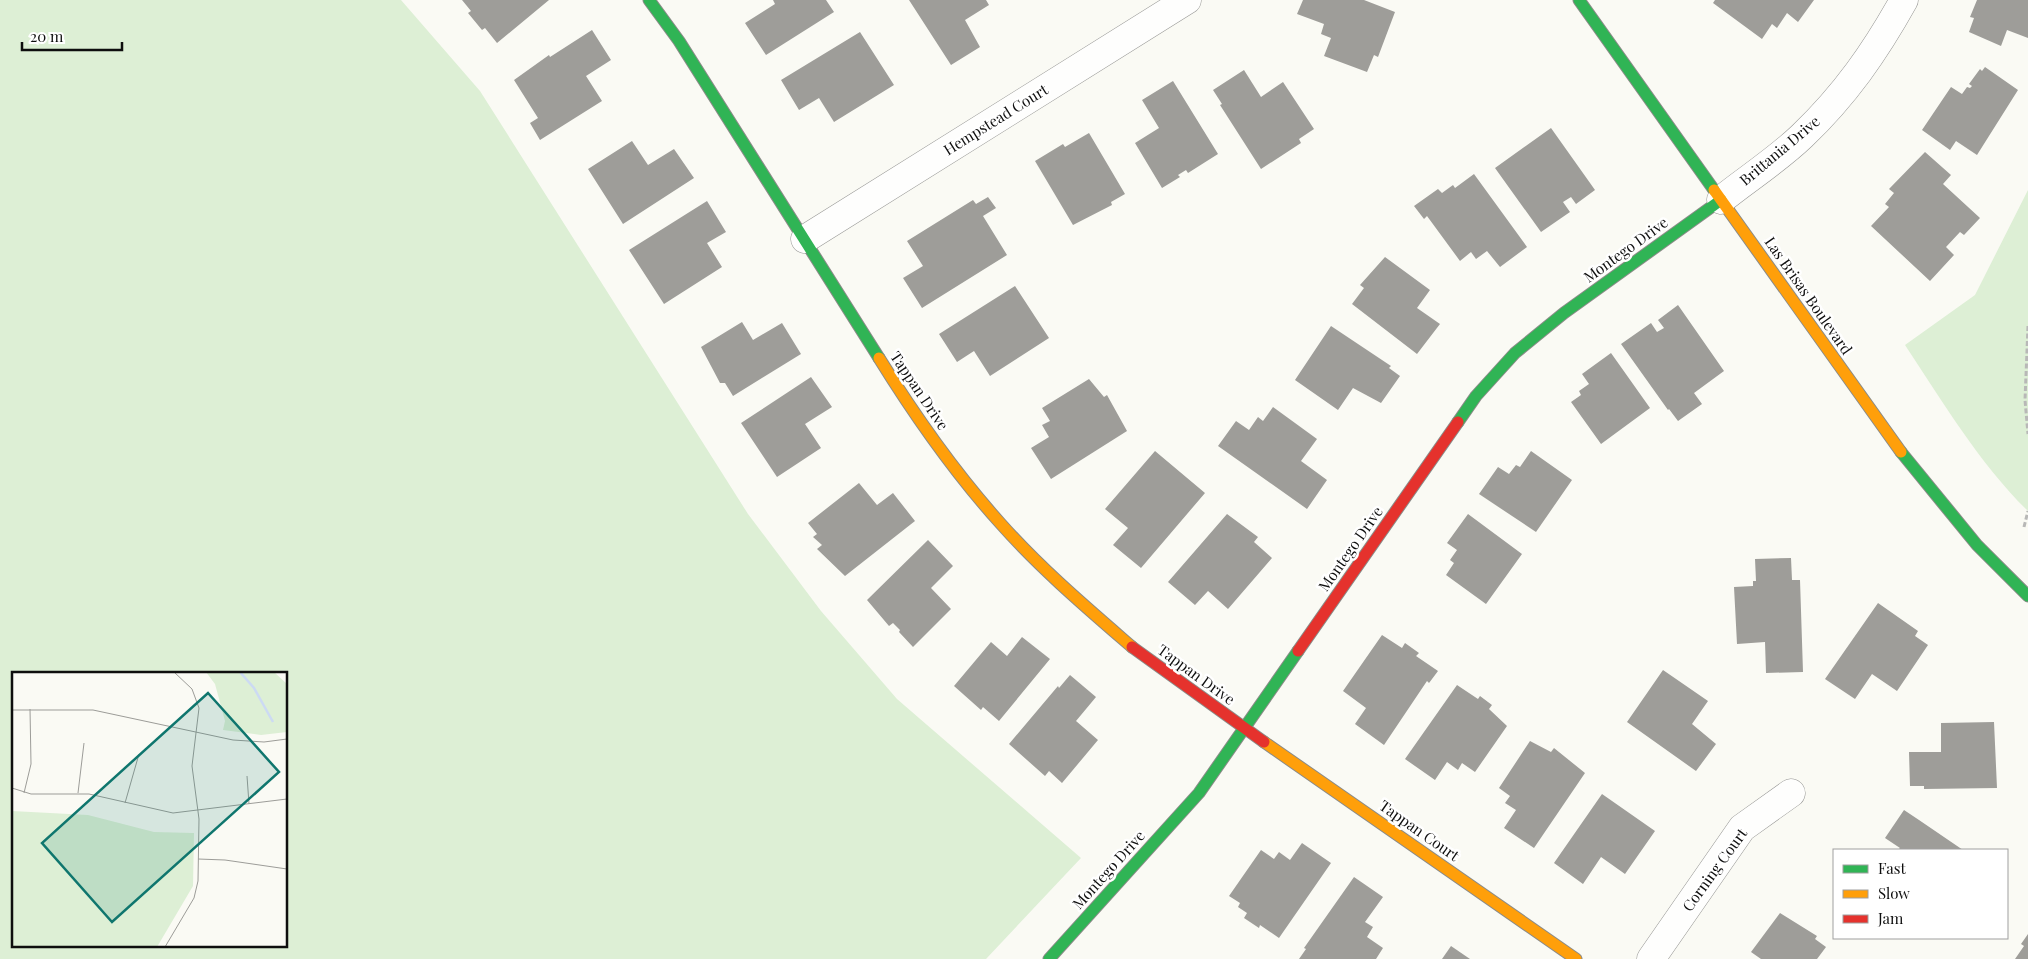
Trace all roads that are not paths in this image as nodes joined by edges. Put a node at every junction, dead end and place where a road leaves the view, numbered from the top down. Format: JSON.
{"nodes":[{"id":1,"x":649,"y":0,"type":"edge"},
{"id":2,"x":1187,"y":0,"type":"edge"},
{"id":3,"x":1579,"y":0,"type":"edge"},
{"id":4,"x":1904,"y":0,"type":"edge"},
{"id":5,"x":1721,"y":200,"type":"junction"},
{"id":6,"x":805,"y":239,"type":"junction"},
{"id":7,"x":2028,"y":596,"type":"edge"},
{"id":8,"x":1244,"y":728,"type":"junction"},
{"id":9,"x":1790,"y":792,"type":"dead end"},
{"id":10,"x":1049,"y":959,"type":"edge"},
{"id":11,"x":1576,"y":959,"type":"edge"},
{"id":12,"x":1651,"y":959,"type":"edge"}],
"edges":[{"from":1,"to":6,"type":"street","name":"Tappan Drive"},
{"from":2,"to":6,"type":"street","name":"Hempstead Court"},
{"from":3,"to":5,"type":"street","name":"Las Brisas Boulevard"},
{"from":4,"to":5,"type":"street","name":"Brittania Drive"},
{"from":5,"to":7,"type":"street","name":"Las Brisas Boulevard"},
{"from":5,"to":8,"type":"street","name":"Montego Drive"},
{"from":6,"to":8,"type":"street","name":"Tappan Drive"},
{"from":8,"to":10,"type":"street","name":"Montego Drive"},
{"from":8,"to":11,"type":"street","name":"Tappan Court"},
{"from":9,"to":12,"type":"street","name":"Corning Court"}]}
